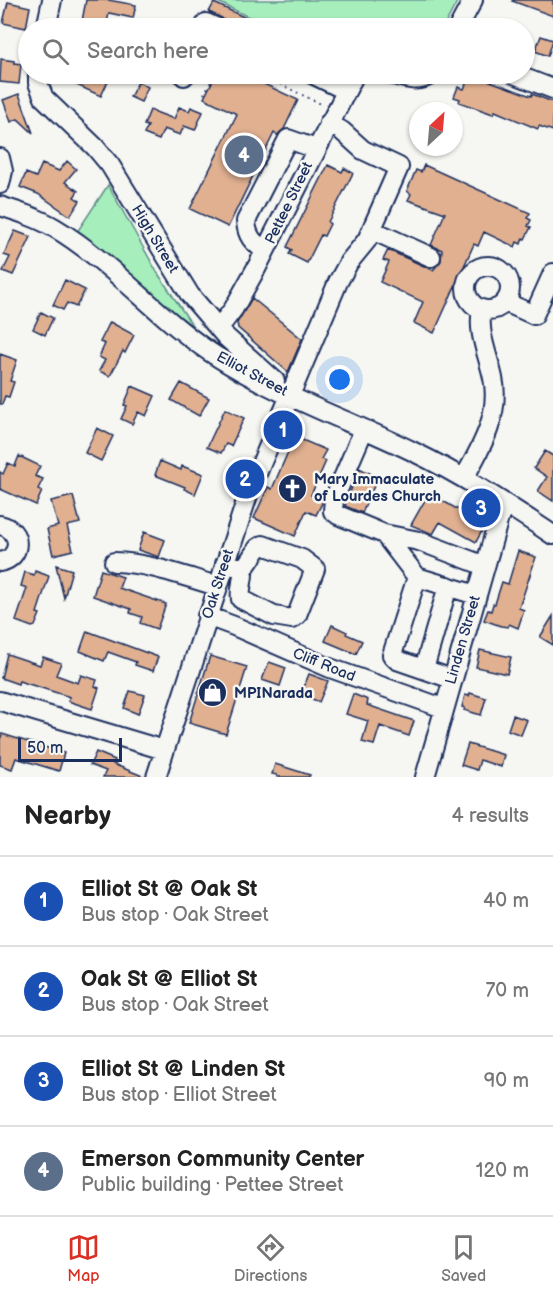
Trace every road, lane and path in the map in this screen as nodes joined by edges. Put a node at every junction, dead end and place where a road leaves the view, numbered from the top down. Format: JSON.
{"nodes":[{"id":1,"x":52,"y":0,"type":"edge"},
{"id":2,"x":473,"y":0,"type":"edge"},
{"id":3,"x":48,"y":18,"type":"edge"},
{"id":4,"x":463,"y":18,"type":"edge"},
{"id":5,"x":535,"y":82,"type":"edge"},
{"id":6,"x":38,"y":84,"type":"edge"},
{"id":7,"x":209,"y":84,"type":"edge"},
{"id":8,"x":279,"y":84,"type":"edge"},
{"id":9,"x":333,"y":84,"type":"edge"},
{"id":10,"x":349,"y":84,"type":"edge"},
{"id":11,"x":553,"y":89,"type":"edge"},
{"id":12,"x":345,"y":90,"type":"junction"},
{"id":13,"x":204,"y":94,"type":"dead end"},
{"id":14,"x":328,"y":114,"type":"junction"},
{"id":15,"x":316,"y":149,"type":"junction"},
{"id":16,"x":0,"y":158,"type":"edge"},
{"id":17,"x":0,"y":184,"type":"edge"},
{"id":18,"x":1,"y":211,"type":"edge"},
{"id":19,"x":372,"y":230,"type":"junction"},
{"id":20,"x":265,"y":251,"type":"junction"},
{"id":21,"x":431,"y":256,"type":"dead end"},
{"id":22,"x":553,"y":273,"type":"edge"},
{"id":23,"x":505,"y":302,"type":"junction"},
{"id":24,"x":482,"y":309,"type":"junction"},
{"id":25,"x":219,"y":328,"type":"junction"},
{"id":26,"x":289,"y":394,"type":"junction"},
{"id":27,"x":364,"y":429,"type":"junction"},
{"id":28,"x":464,"y":478,"type":"junction"},
{"id":29,"x":506,"y":505,"type":"junction"},
{"id":30,"x":0,"y":525,"type":"edge"},
{"id":31,"x":384,"y":534,"type":"junction"},
{"id":32,"x":553,"y":535,"type":"edge"},
{"id":33,"x":0,"y":562,"type":"edge"},
{"id":34,"x":114,"y":562,"type":"dead end"},
{"id":35,"x":225,"y":564,"type":"junction"},
{"id":36,"x":485,"y":566,"type":"junction"},
{"id":37,"x":243,"y":570,"type":"junction"},
{"id":38,"x":417,"y":577,"type":"junction"},
{"id":39,"x":217,"y":586,"type":"junction"},
{"id":40,"x":448,"y":586,"type":"junction"},
{"id":41,"x":476,"y":595,"type":"junction"},
{"id":42,"x":207,"y":616,"type":"junction"},
{"id":43,"x":424,"y":669,"type":"junction"},
{"id":44,"x":452,"y":679,"type":"junction"},
{"id":45,"x":0,"y":701,"type":"edge"},
{"id":46,"x":444,"y":708,"type":"junction"},
{"id":47,"x":164,"y":750,"type":"junction"},
{"id":48,"x":156,"y":777,"type":"edge"},
{"id":49,"x":425,"y":777,"type":"edge"}],
"edges":[{"from":1,"to":3,"type":"street"},
{"from":2,"to":4,"type":"street"},
{"from":5,"to":11,"type":"street"},
{"from":6,"to":25,"type":"street","name":"High Street"},
{"from":7,"to":13,"type":"path"},
{"from":8,"to":14,"type":"path"},
{"from":9,"to":12,"type":"street"},
{"from":10,"to":12,"type":"street","name":"Pettee Street"},
{"from":12,"to":14,"type":"street","name":"Pettee Street"},
{"from":14,"to":15,"type":"street","name":"Pettee Street"},
{"from":14,"to":19,"type":"street","name":"Oak Street"},
{"from":15,"to":20,"type":"street","name":"Pettee Street"},
{"from":15,"to":20,"type":"street"},
{"from":16,"to":17,"type":"street"},
{"from":18,"to":26,"type":"street","name":"Elliot Street"},
{"from":19,"to":21,"type":"street"},
{"from":19,"to":26,"type":"street","name":"Oak Street"},
{"from":20,"to":25,"type":"street","name":"Pettee Street"},
{"from":22,"to":23,"type":"street"},
{"from":23,"to":24,"type":"street"},
{"from":23,"to":24,"type":"street"},
{"from":24,"to":28,"type":"street"},
{"from":25,"to":26,"type":"street","name":"High Street"},
{"from":26,"to":27,"type":"street","name":"Elliot Street"},
{"from":26,"to":35,"type":"street","name":"Oak Street"},
{"from":27,"to":28,"type":"street","name":"Elliot Street"},
{"from":27,"to":31,"type":"street"},
{"from":28,"to":29,"type":"street","name":"Elliot Street"},
{"from":29,"to":32,"type":"street","name":"Elliot Street"},
{"from":29,"to":36,"type":"street","name":"Linden Street"},
{"from":30,"to":33,"type":"street"},
{"from":31,"to":36,"type":"street"},
{"from":31,"to":38,"type":"street"},
{"from":34,"to":39,"type":"street"},
{"from":35,"to":37,"type":"street"},
{"from":35,"to":39,"type":"street","name":"Oak Street"},
{"from":36,"to":41,"type":"street","name":"Linden Street"},
{"from":37,"to":37,"type":"street"},
{"from":38,"to":40,"type":"street"},
{"from":38,"to":43,"type":"street"},
{"from":39,"to":42,"type":"street","name":"Oak Street"},
{"from":40,"to":41,"type":"street"},
{"from":40,"to":43,"type":"street"},
{"from":41,"to":44,"type":"street","name":"Linden Street"},
{"from":42,"to":46,"type":"street","name":"Cliff Road"},
{"from":42,"to":47,"type":"street","name":"Oak Street"},
{"from":43,"to":44,"type":"street"},
{"from":44,"to":46,"type":"street","name":"Linden Street"},
{"from":45,"to":47,"type":"street"},
{"from":46,"to":49,"type":"street","name":"Linden Street"},
{"from":47,"to":48,"type":"street","name":"Oak Street"}]}
